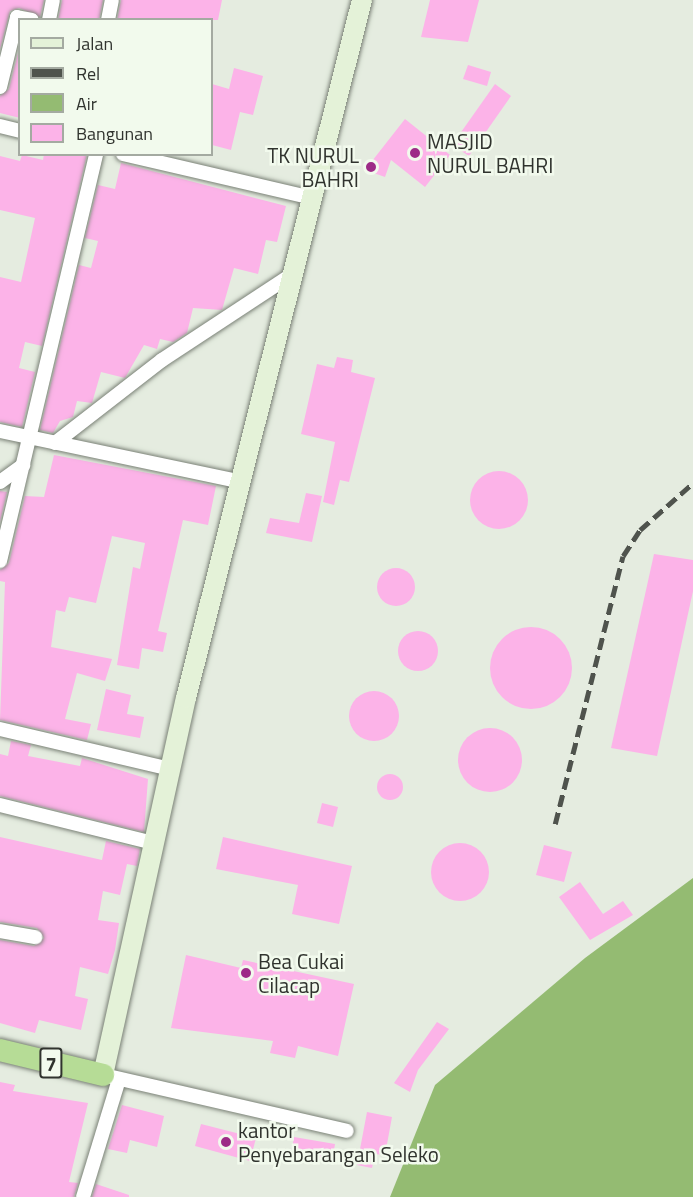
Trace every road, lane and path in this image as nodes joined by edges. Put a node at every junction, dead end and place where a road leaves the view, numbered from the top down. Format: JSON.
{"nodes":[{"id":1,"x":53,"y":0,"type":"edge"},
{"id":2,"x":112,"y":0,"type":"edge"},
{"id":3,"x":362,"y":0,"type":"edge"},
{"id":4,"x":22,"y":18,"type":"edge"},
{"id":5,"x":49,"y":18,"type":"edge"},
{"id":6,"x":108,"y":18,"type":"edge"},
{"id":7,"x":0,"y":87,"type":"edge"},
{"id":8,"x":0,"y":126,"type":"edge"},
{"id":9,"x":18,"y":130,"type":"edge"},
{"id":10,"x":96,"y":156,"type":"edge"},
{"id":11,"x":132,"y":156,"type":"edge"},
{"id":12,"x":312,"y":198,"type":"junction"},
{"id":13,"x":293,"y":274,"type":"junction"},
{"id":14,"x":0,"y":431,"type":"edge"},
{"id":15,"x":30,"y":438,"type":"junction"},
{"id":16,"x":55,"y":443,"type":"junction"},
{"id":17,"x":23,"y":465,"type":"junction"},
{"id":18,"x":0,"y":482,"type":"edge"},
{"id":19,"x":242,"y":482,"type":"junction"},
{"id":20,"x":0,"y":561,"type":"edge"},
{"id":21,"x":0,"y":729,"type":"edge"},
{"id":22,"x":170,"y":769,"type":"junction"},
{"id":23,"x":0,"y":806,"type":"edge"},
{"id":24,"x":153,"y":843,"type":"junction"},
{"id":25,"x":0,"y":931,"type":"edge"},
{"id":26,"x":34,"y":937,"type":"dead end"},
{"id":27,"x":0,"y":1050,"type":"edge"},
{"id":28,"x":111,"y":1077,"type":"junction"},
{"id":29,"x":347,"y":1131,"type":"dead end"},
{"id":30,"x":83,"y":1197,"type":"edge"}],
"edges":[{"from":1,"to":5,"type":"street"},
{"from":2,"to":6,"type":"street"},
{"from":3,"to":12,"type":"main road"},
{"from":4,"to":7,"type":"street"},
{"from":8,"to":9,"type":"street"},
{"from":10,"to":15,"type":"street"},
{"from":11,"to":12,"type":"street"},
{"from":12,"to":13,"type":"main road"},
{"from":13,"to":16,"type":"street"},
{"from":13,"to":19,"type":"main road"},
{"from":14,"to":15,"type":"street"},
{"from":15,"to":16,"type":"street"},
{"from":15,"to":17,"type":"street"},
{"from":16,"to":19,"type":"street"},
{"from":17,"to":18,"type":"street"},
{"from":17,"to":20,"type":"street"},
{"from":19,"to":22,"type":"main road"},
{"from":21,"to":22,"type":"street"},
{"from":22,"to":24,"type":"main road"},
{"from":23,"to":24,"type":"street"},
{"from":24,"to":28,"type":"main road"},
{"from":25,"to":26,"type":"street"},
{"from":27,"to":28,"type":"highway","number":"7"},
{"from":28,"to":29,"type":"street"},
{"from":28,"to":30,"type":"street"}]}
